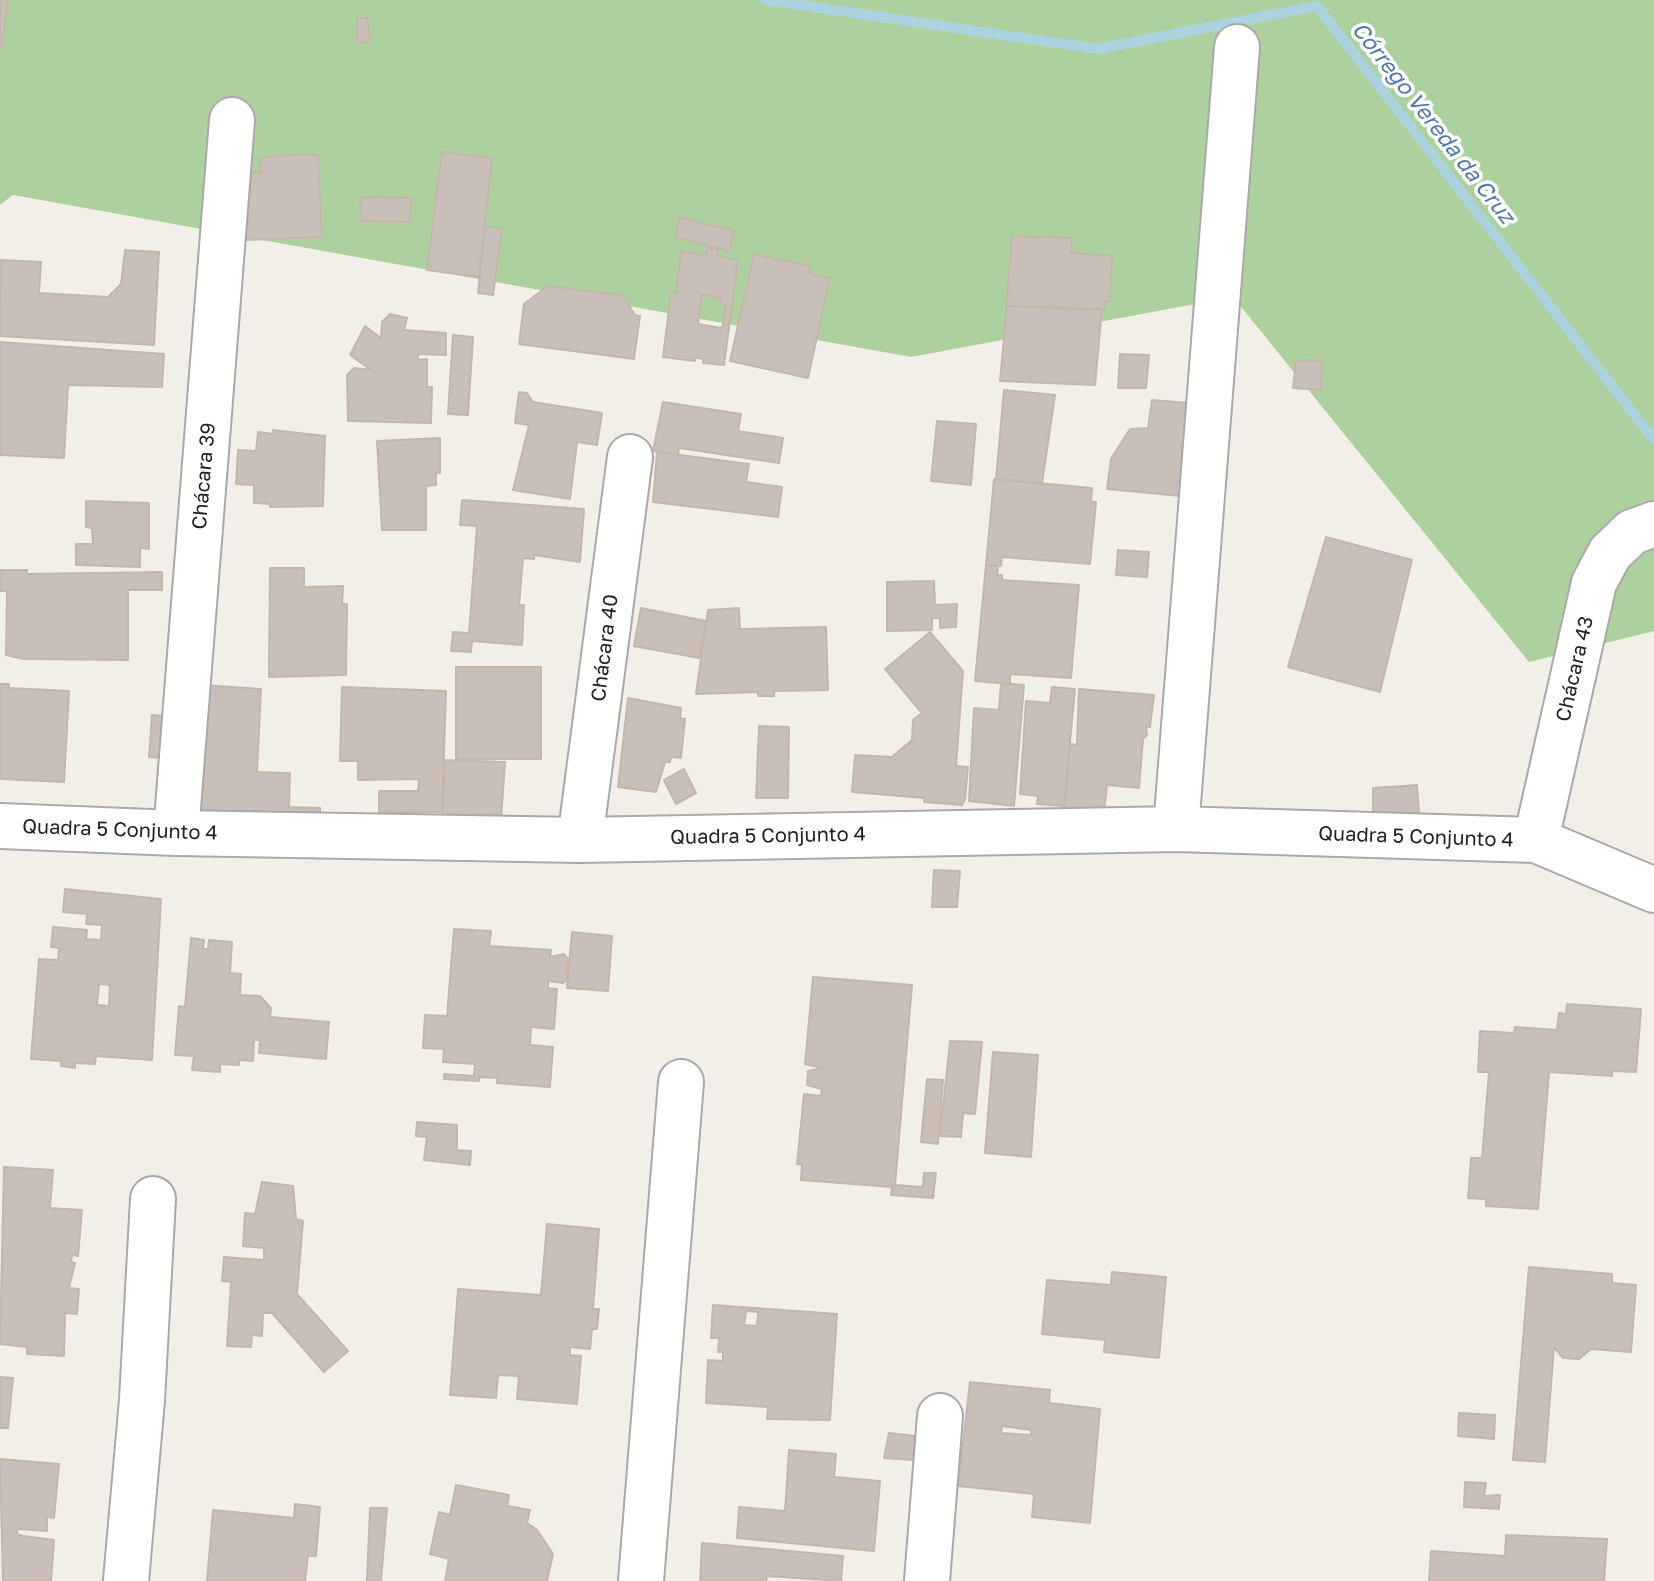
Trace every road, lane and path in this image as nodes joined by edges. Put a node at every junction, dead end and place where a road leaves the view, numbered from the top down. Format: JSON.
{"nodes":[{"id":1,"x":1237,"y":47,"type":"dead end"},
{"id":2,"x":232,"y":120,"type":"dead end"},
{"id":3,"x":630,"y":457,"type":"dead end"},
{"id":4,"x":1654,"y":524,"type":"edge"},
{"id":5,"x":0,"y":826,"type":"edge"},
{"id":6,"x":1176,"y":829,"type":"junction"},
{"id":7,"x":176,"y":833,"type":"junction"},
{"id":8,"x":580,"y":840,"type":"junction"},
{"id":9,"x":1536,"y":840,"type":"junction"},
{"id":10,"x":1654,"y":890,"type":"edge"},
{"id":11,"x":681,"y":1082,"type":"dead end"},
{"id":12,"x":153,"y":1199,"type":"dead end"},
{"id":13,"x":940,"y":1416,"type":"dead end"},
{"id":14,"x":126,"y":1581,"type":"edge"},
{"id":15,"x":641,"y":1581,"type":"edge"},
{"id":16,"x":927,"y":1581,"type":"edge"}],
"edges":[{"from":1,"to":6,"type":"street"},
{"from":2,"to":7,"type":"street","name":"Chácara 39"},
{"from":3,"to":8,"type":"street","name":"Chácara 40"},
{"from":4,"to":9,"type":"street","name":"Chácara 43"},
{"from":5,"to":7,"type":"street","name":"Quadra 5 Conjunto 4"},
{"from":6,"to":8,"type":"street","name":"Quadra 5 Conjunto 4"},
{"from":6,"to":9,"type":"street","name":"Quadra 5 Conjunto 4"},
{"from":7,"to":8,"type":"street","name":"Quadra 5 Conjunto 4"},
{"from":9,"to":10,"type":"street"},
{"from":11,"to":15,"type":"street"},
{"from":12,"to":14,"type":"street"},
{"from":13,"to":16,"type":"street"}]}
